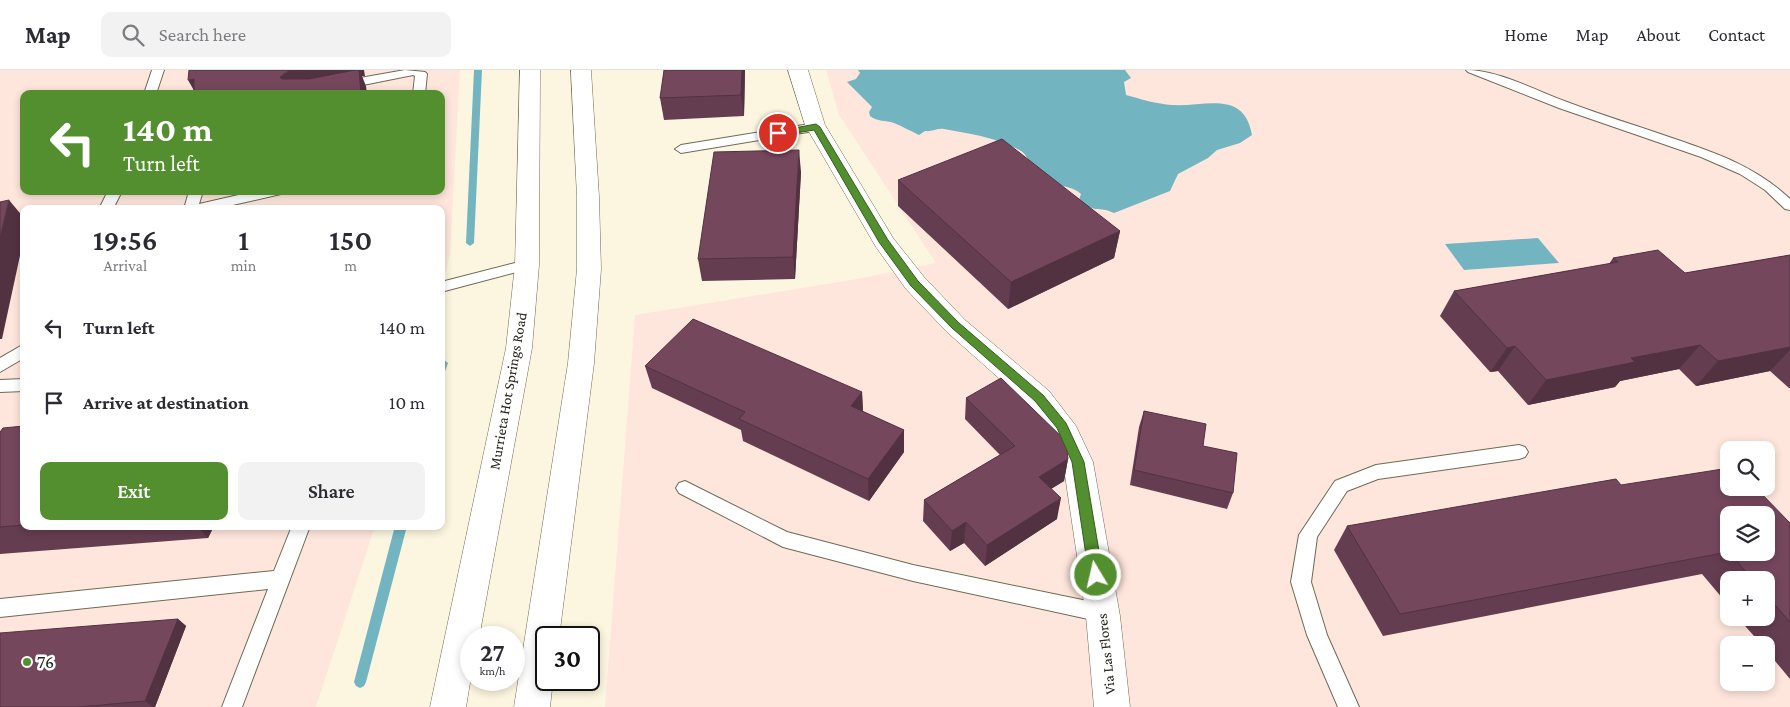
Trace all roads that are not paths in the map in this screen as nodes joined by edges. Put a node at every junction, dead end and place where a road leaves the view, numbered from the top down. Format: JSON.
{"nodes":[{"id":1,"x":158,"y":70,"type":"edge"},
{"id":2,"x":530,"y":70,"type":"edge"},
{"id":3,"x":581,"y":70,"type":"edge"},
{"id":4,"x":798,"y":70,"type":"edge"},
{"id":5,"x":1472,"y":70,"type":"edge"},
{"id":6,"x":336,"y":86,"type":"edge"},
{"id":7,"x":151,"y":90,"type":"edge"},
{"id":8,"x":419,"y":90,"type":"edge"},
{"id":9,"x":816,"y":127,"type":"junction"},
{"id":10,"x":681,"y":149,"type":"dead end"},
{"id":11,"x":258,"y":195,"type":"edge"},
{"id":12,"x":213,"y":205,"type":"edge"},
{"id":13,"x":1790,"y":206,"type":"edge"},
{"id":14,"x":527,"y":265,"type":"junction"},
{"id":15,"x":445,"y":286,"type":"edge"},
{"id":16,"x":20,"y":353,"type":"edge"},
{"id":17,"x":0,"y":366,"type":"edge"},
{"id":18,"x":0,"y":386,"type":"edge"},
{"id":19,"x":20,"y":386,"type":"edge"},
{"id":20,"x":1519,"y":452,"type":"dead end"},
{"id":21,"x":685,"y":488,"type":"dead end"},
{"id":22,"x":299,"y":530,"type":"edge"},
{"id":23,"x":280,"y":579,"type":"junction"},
{"id":24,"x":0,"y":608,"type":"edge"},
{"id":25,"x":1102,"y":612,"type":"junction"},
{"id":26,"x":232,"y":707,"type":"edge"},
{"id":27,"x":448,"y":707,"type":"edge"},
{"id":28,"x":532,"y":707,"type":"edge"},
{"id":29,"x":1112,"y":707,"type":"edge"},
{"id":30,"x":1349,"y":707,"type":"edge"}],
"edges":[{"from":1,"to":7,"type":"lane"},
{"from":2,"to":14,"type":"main road","name":"Murrieta Hot Springs Road"},
{"from":3,"to":28,"type":"main road"},
{"from":4,"to":9,"type":"main road","name":"Via Las Flores"},
{"from":5,"to":13,"type":"lane"},
{"from":6,"to":8,"type":"lane"},
{"from":9,"to":10,"type":"lane"},
{"from":9,"to":25,"type":"main road","name":"Via Las Flores"},
{"from":11,"to":12,"type":"lane"},
{"from":14,"to":15,"type":"lane"},
{"from":14,"to":27,"type":"main road","name":"Murrieta Hot Springs Road"},
{"from":16,"to":17,"type":"lane"},
{"from":18,"to":19,"type":"lane"},
{"from":20,"to":30,"type":"lane"},
{"from":21,"to":25,"type":"lane"},
{"from":22,"to":23,"type":"lane"},
{"from":23,"to":24,"type":"lane"},
{"from":23,"to":26,"type":"lane"},
{"from":25,"to":29,"type":"main road","name":"Via Las Flores"}]}
